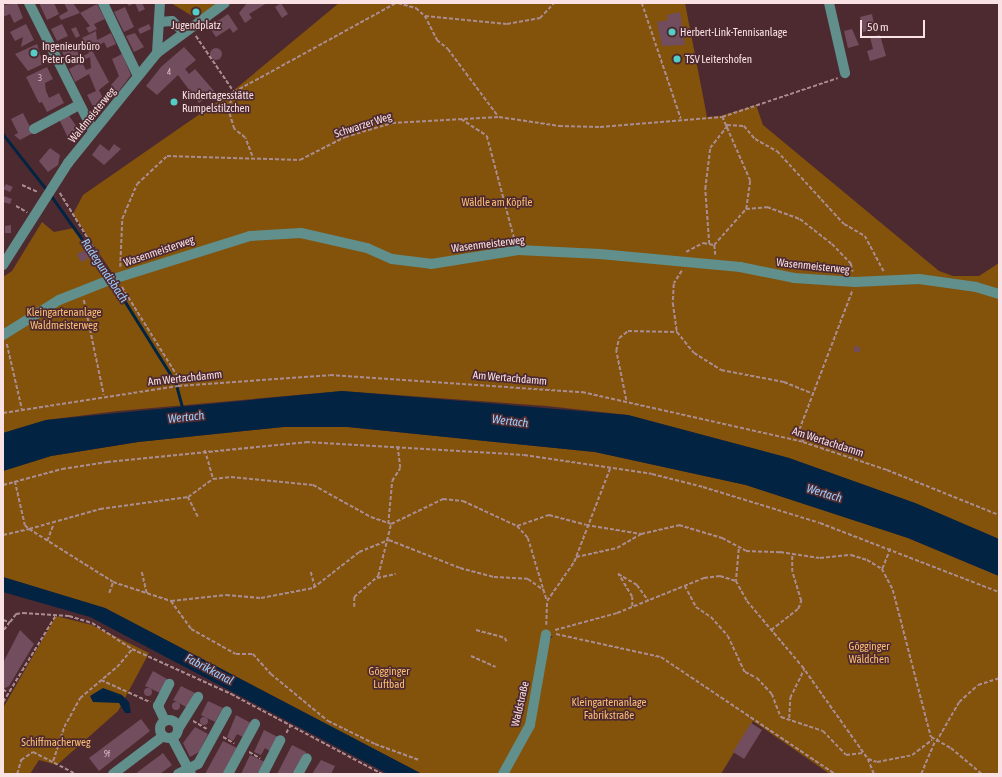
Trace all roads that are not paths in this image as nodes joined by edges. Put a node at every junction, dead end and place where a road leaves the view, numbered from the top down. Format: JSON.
{"nodes":[{"id":1,"x":29,"y":3,"type":"edge"},
{"id":2,"x":103,"y":3,"type":"edge"},
{"id":3,"x":160,"y":3,"type":"edge"},
{"id":4,"x":225,"y":3,"type":"edge"},
{"id":5,"x":829,"y":3,"type":"edge"},
{"id":6,"x":159,"y":22,"type":"junction"},
{"id":7,"x":187,"y":30,"type":"junction"},
{"id":8,"x":157,"y":53,"type":"junction"},
{"id":9,"x":845,"y":73,"type":"road end"},
{"id":10,"x":138,"y":76,"type":"junction"},
{"id":11,"x":79,"y":105,"type":"junction"},
{"id":12,"x":34,"y":129,"type":"dead end"},
{"id":13,"x":93,"y":131,"type":"junction"},
{"id":14,"x":3,"y":265,"type":"edge"},
{"id":15,"x":999,"y":294,"type":"edge"},
{"id":16,"x":4,"y":335,"type":"edge"},
{"id":17,"x":546,"y":634,"type":"road end"},
{"id":18,"x":169,"y":684,"type":"dead end"},
{"id":19,"x":198,"y":697,"type":"dead end"},
{"id":20,"x":226,"y":711,"type":"dead end"},
{"id":21,"x":165,"y":721,"type":"junction"},
{"id":22,"x":255,"y":724,"type":"dead end"},
{"id":23,"x":178,"y":729,"type":"junction"},
{"id":24,"x":167,"y":737,"type":"junction"},
{"id":25,"x":280,"y":740,"type":"dead end"},
{"id":26,"x":307,"y":758,"type":"dead end"},
{"id":27,"x":190,"y":772,"type":"edge"},
{"id":28,"x":113,"y":774,"type":"edge"},
{"id":29,"x":178,"y":774,"type":"edge"},
{"id":30,"x":228,"y":774,"type":"edge"},
{"id":31,"x":263,"y":774,"type":"edge"},
{"id":32,"x":298,"y":774,"type":"edge"},
{"id":33,"x":503,"y":774,"type":"edge"}],
"edges":[{"from":1,"to":11,"type":"street"},
{"from":2,"to":10,"type":"street"},
{"from":3,"to":6,"type":"street"},
{"from":4,"to":7,"type":"street","name":"Waldmeisterweg"},
{"from":5,"to":9,"type":"street"},
{"from":6,"to":7,"type":"street"},
{"from":6,"to":8,"type":"street"},
{"from":7,"to":8,"type":"street","name":"Waldmeisterweg"},
{"from":8,"to":10,"type":"street","name":"Waldmeisterweg"},
{"from":10,"to":13,"type":"street","name":"Waldmeisterweg"},
{"from":11,"to":12,"type":"street"},
{"from":11,"to":13,"type":"street"},
{"from":13,"to":14,"type":"street","name":"Waldmeisterweg"},
{"from":15,"to":16,"type":"street","name":"Wasenmeisterweg"},
{"from":17,"to":33,"type":"street","name":"Waldstraße"},
{"from":18,"to":21,"type":"street"},
{"from":19,"to":23,"type":"street"},
{"from":20,"to":27,"type":"street"},
{"from":21,"to":23,"type":"street"},
{"from":21,"to":24,"type":"street"},
{"from":22,"to":30,"type":"street"},
{"from":23,"to":24,"type":"street"},
{"from":24,"to":27,"type":"street"},
{"from":24,"to":28,"type":"street"},
{"from":25,"to":31,"type":"street"},
{"from":26,"to":32,"type":"street"},
{"from":27,"to":29,"type":"street"}]}
